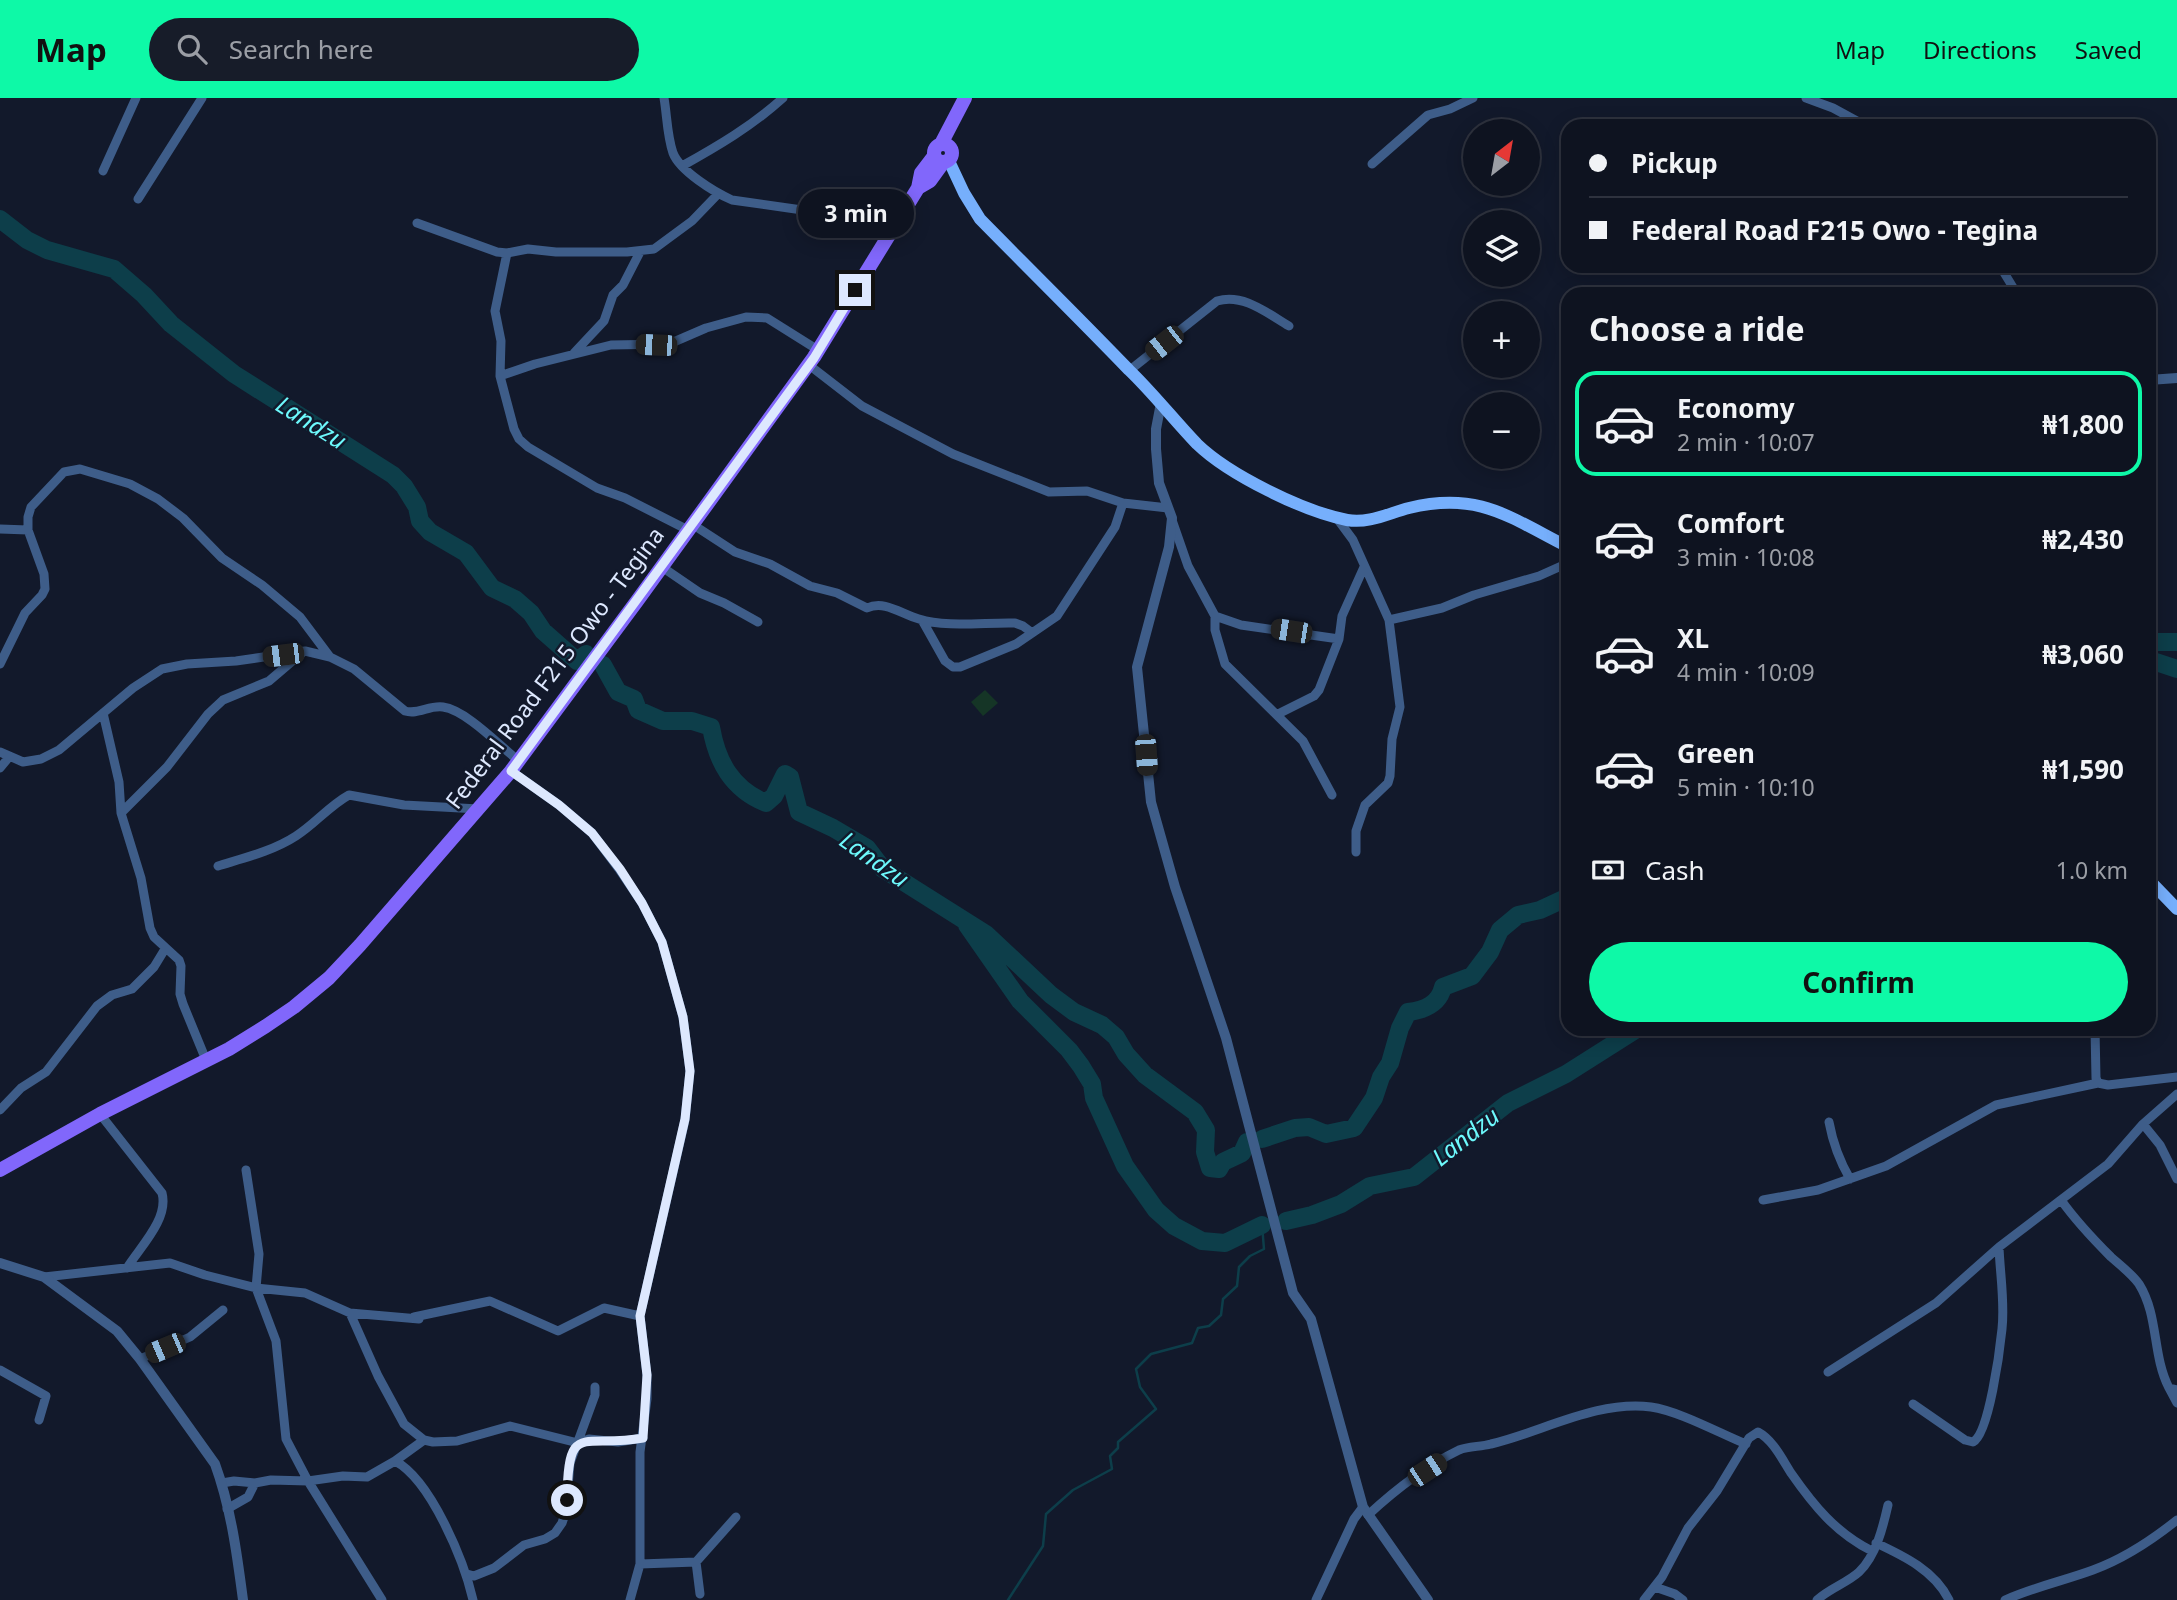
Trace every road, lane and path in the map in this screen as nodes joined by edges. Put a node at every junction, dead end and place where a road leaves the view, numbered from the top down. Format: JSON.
{"nodes":[{"id":1,"x":136,"y":98,"type":"edge"},
{"id":2,"x":202,"y":98,"type":"edge"},
{"id":3,"x":664,"y":98,"type":"edge"},
{"id":4,"x":783,"y":98,"type":"edge"},
{"id":5,"x":1473,"y":98,"type":"edge"},
{"id":6,"x":1806,"y":98,"type":"edge"},
{"id":7,"x":963,"y":103,"type":"edge"},
{"id":8,"x":1854,"y":119,"type":"edge"},
{"id":9,"x":944,"y":155,"type":"junction"},
{"id":10,"x":1372,"y":164,"type":"dead end"},
{"id":11,"x":682,"y":166,"type":"junction"},
{"id":12,"x":103,"y":171,"type":"dead end"},
{"id":13,"x":719,"y":194,"type":"junction"},
{"id":14,"x":138,"y":199,"type":"dead end"},
{"id":15,"x":417,"y":223,"type":"dead end"},
{"id":16,"x":894,"y":229,"type":"junction"},
{"id":17,"x":640,"y":252,"type":"junction"},
{"id":18,"x":507,"y":253,"type":"junction"},
{"id":19,"x":1289,"y":326,"type":"dead end"},
{"id":20,"x":818,"y":351,"type":"junction"},
{"id":21,"x":574,"y":353,"type":"junction"},
{"id":22,"x":809,"y":365,"type":"junction"},
{"id":23,"x":1130,"y":370,"type":"junction"},
{"id":24,"x":500,"y":376,"type":"junction"},
{"id":25,"x":2177,"y":378,"type":"edge"},
{"id":26,"x":2156,"y":380,"type":"edge"},
{"id":27,"x":1161,"y":403,"type":"junction"},
{"id":28,"x":1123,"y":503,"type":"junction"},
{"id":29,"x":1170,"y":513,"type":"junction"},
{"id":30,"x":1336,"y":517,"type":"junction"},
{"id":31,"x":690,"y":527,"type":"junction"},
{"id":32,"x":0,"y":529,"type":"edge"},
{"id":33,"x":28,"y":530,"type":"junction"},
{"id":34,"x":1561,"y":544,"type":"edge"},
{"id":35,"x":1561,"y":566,"type":"edge"},
{"id":36,"x":662,"y":567,"type":"junction"},
{"id":37,"x":1364,"y":567,"type":"junction"},
{"id":38,"x":1215,"y":616,"type":"junction"},
{"id":39,"x":922,"y":620,"type":"junction"},
{"id":40,"x":1389,"y":620,"type":"junction"},
{"id":41,"x":758,"y":622,"type":"dead end"},
{"id":42,"x":1031,"y":632,"type":"junction"},
{"id":43,"x":1339,"y":639,"type":"junction"},
{"id":44,"x":305,"y":651,"type":"junction"},
{"id":45,"x":330,"y":657,"type":"junction"},
{"id":46,"x":0,"y":664,"type":"edge"},
{"id":47,"x":103,"y":713,"type":"junction"},
{"id":48,"x":1278,"y":714,"type":"junction"},
{"id":49,"x":4,"y":755,"type":"edge"},
{"id":50,"x":515,"y":766,"type":"junction"},
{"id":51,"x":0,"y":768,"type":"edge"},
{"id":52,"x":1332,"y":795,"type":"dead end"},
{"id":53,"x":479,"y":809,"type":"junction"},
{"id":54,"x":121,"y":813,"type":"junction"},
{"id":55,"x":1356,"y":852,"type":"dead end"},
{"id":56,"x":218,"y":866,"type":"dead end"},
{"id":57,"x":2156,"y":887,"type":"edge"},
{"id":58,"x":2177,"y":909,"type":"edge"},
{"id":59,"x":164,"y":948,"type":"junction"},
{"id":60,"x":2095,"y":1036,"type":"edge"},
{"id":61,"x":206,"y":1060,"type":"junction"},
{"id":62,"x":2177,"y":1077,"type":"edge"},
{"id":63,"x":2098,"y":1083,"type":"junction"},
{"id":64,"x":2177,"y":1094,"type":"edge"},
{"id":65,"x":0,"y":1110,"type":"edge"},
{"id":66,"x":100,"y":1114,"type":"junction"},
{"id":67,"x":1829,"y":1122,"type":"dead end"},
{"id":68,"x":2143,"y":1124,"type":"junction"},
{"id":69,"x":2,"y":1165,"type":"edge"},
{"id":70,"x":246,"y":1170,"type":"dead end"},
{"id":71,"x":1850,"y":1179,"type":"junction"},
{"id":72,"x":2177,"y":1179,"type":"edge"},
{"id":73,"x":1763,"y":1200,"type":"dead end"},
{"id":74,"x":2061,"y":1200,"type":"junction"},
{"id":75,"x":1999,"y":1247,"type":"junction"},
{"id":76,"x":0,"y":1263,"type":"edge"},
{"id":77,"x":127,"y":1268,"type":"junction"},
{"id":78,"x":44,"y":1277,"type":"junction"},
{"id":79,"x":256,"y":1287,"type":"junction"},
{"id":80,"x":223,"y":1310,"type":"dead end"},
{"id":81,"x":349,"y":1313,"type":"junction"},
{"id":82,"x":640,"y":1316,"type":"junction"},
{"id":83,"x":140,"y":1359,"type":"junction"},
{"id":84,"x":0,"y":1370,"type":"edge"},
{"id":85,"x":1828,"y":1372,"type":"dead end"},
{"id":86,"x":595,"y":1387,"type":"dead end"},
{"id":87,"x":2173,"y":1389,"type":"edge"},
{"id":88,"x":2177,"y":1403,"type":"edge"},
{"id":89,"x":1913,"y":1404,"type":"dead end"},
{"id":90,"x":40,"y":1420,"type":"dead end"},
{"id":91,"x":643,"y":1438,"type":"junction"},
{"id":92,"x":424,"y":1440,"type":"junction"},
{"id":93,"x":578,"y":1443,"type":"junction"},
{"id":94,"x":1746,"y":1444,"type":"junction"},
{"id":95,"x":395,"y":1461,"type":"junction"},
{"id":96,"x":308,"y":1481,"type":"junction"},
{"id":97,"x":222,"y":1483,"type":"junction"},
{"id":98,"x":255,"y":1483,"type":"junction"},
{"id":99,"x":1888,"y":1505,"type":"dead end"},
{"id":100,"x":228,"y":1509,"type":"junction"},
{"id":101,"x":1365,"y":1511,"type":"junction"},
{"id":102,"x":736,"y":1517,"type":"dead end"},
{"id":103,"x":2177,"y":1520,"type":"edge"},
{"id":104,"x":1874,"y":1547,"type":"junction"},
{"id":105,"x":696,"y":1562,"type":"junction"},
{"id":106,"x":640,"y":1564,"type":"junction"},
{"id":107,"x":467,"y":1574,"type":"junction"},
{"id":108,"x":1655,"y":1587,"type":"junction"},
{"id":109,"x":700,"y":1594,"type":"dead end"},
{"id":110,"x":1324,"y":1595,"type":"edge"},
{"id":111,"x":243,"y":1600,"type":"edge"},
{"id":112,"x":382,"y":1600,"type":"edge"},
{"id":113,"x":473,"y":1600,"type":"edge"},
{"id":114,"x":630,"y":1600,"type":"edge"},
{"id":115,"x":1316,"y":1600,"type":"edge"},
{"id":116,"x":1428,"y":1600,"type":"edge"},
{"id":117,"x":1644,"y":1600,"type":"edge"},
{"id":118,"x":1683,"y":1600,"type":"edge"},
{"id":119,"x":1817,"y":1600,"type":"edge"},
{"id":120,"x":1949,"y":1600,"type":"edge"},
{"id":121,"x":2005,"y":1600,"type":"edge"}],
"edges":[{"from":1,"to":12,"type":"street"},
{"from":2,"to":14,"type":"street"},
{"from":3,"to":11,"type":"street"},
{"from":4,"to":11,"type":"street"},
{"from":5,"to":10,"type":"street"},
{"from":6,"to":8,"type":"street"},
{"from":7,"to":9,"type":"main road"},
{"from":9,"to":16,"type":"main road","name":"Federal Road F215 Owo - Tegina"},
{"from":9,"to":23,"type":"main road"},
{"from":11,"to":13,"type":"street"},
{"from":13,"to":16,"type":"street"},
{"from":13,"to":17,"type":"street"},
{"from":15,"to":18,"type":"street"},
{"from":16,"to":20,"type":"main road","name":"Federal Road F215 Owo - Tegina"},
{"from":17,"to":18,"type":"street"},
{"from":17,"to":21,"type":"street"},
{"from":18,"to":24,"type":"street"},
{"from":19,"to":23,"type":"street"},
{"from":20,"to":21,"type":"street"},
{"from":20,"to":22,"type":"main road","name":"Federal Road F215 Owo - Tegina"},
{"from":21,"to":24,"type":"street"},
{"from":22,"to":28,"type":"street"},
{"from":22,"to":31,"type":"main road","name":"Federal Road F215 Owo - Tegina"},
{"from":23,"to":27,"type":"main road"},
{"from":24,"to":31,"type":"street"},
{"from":25,"to":26,"type":"street"},
{"from":27,"to":29,"type":"street"},
{"from":27,"to":30,"type":"main road"},
{"from":28,"to":29,"type":"street"},
{"from":28,"to":42,"type":"street"},
{"from":29,"to":38,"type":"street"},
{"from":29,"to":101,"type":"street"},
{"from":30,"to":34,"type":"main road"},
{"from":30,"to":37,"type":"street"},
{"from":31,"to":36,"type":"main road","name":"Federal Road F215 Owo - Tegina"},
{"from":31,"to":39,"type":"street"},
{"from":32,"to":33,"type":"street"},
{"from":33,"to":45,"type":"street"},
{"from":33,"to":46,"type":"street"},
{"from":35,"to":40,"type":"street"},
{"from":36,"to":41,"type":"street"},
{"from":36,"to":50,"type":"main road","name":"Federal Road F215 Owo - Tegina"},
{"from":37,"to":40,"type":"street"},
{"from":37,"to":43,"type":"street"},
{"from":38,"to":43,"type":"street"},
{"from":38,"to":48,"type":"street"},
{"from":39,"to":42,"type":"street"},
{"from":39,"to":42,"type":"street"},
{"from":40,"to":55,"type":"street"},
{"from":43,"to":48,"type":"street"},
{"from":44,"to":45,"type":"street"},
{"from":44,"to":47,"type":"street"},
{"from":44,"to":54,"type":"street"},
{"from":45,"to":50,"type":"street"},
{"from":47,"to":49,"type":"street"},
{"from":47,"to":54,"type":"street"},
{"from":48,"to":52,"type":"street"},
{"from":49,"to":51,"type":"street"},
{"from":50,"to":53,"type":"main road","name":"Federal Road F215 Owo - Tegina"},
{"from":50,"to":82,"type":"street"},
{"from":53,"to":56,"type":"street"},
{"from":53,"to":61,"type":"main road","name":"Federal Road F215 Owo - Tegina"},
{"from":54,"to":59,"type":"street"},
{"from":57,"to":58,"type":"main road"},
{"from":59,"to":61,"type":"street"},
{"from":59,"to":65,"type":"street"},
{"from":60,"to":63,"type":"street"},
{"from":61,"to":66,"type":"main road","name":"Federal Road F215 Owo - Tegina"},
{"from":62,"to":63,"type":"street"},
{"from":63,"to":71,"type":"street"},
{"from":64,"to":68,"type":"street"},
{"from":66,"to":69,"type":"main road","name":"Federal Road F215 Owo - Tegina"},
{"from":66,"to":77,"type":"street"},
{"from":67,"to":71,"type":"street"},
{"from":68,"to":72,"type":"street"},
{"from":68,"to":74,"type":"street"},
{"from":70,"to":79,"type":"street"},
{"from":71,"to":73,"type":"street"},
{"from":74,"to":75,"type":"street"},
{"from":74,"to":87,"type":"street"},
{"from":75,"to":85,"type":"street"},
{"from":75,"to":89,"type":"street"},
{"from":76,"to":78,"type":"street"},
{"from":77,"to":78,"type":"street"},
{"from":77,"to":79,"type":"street"},
{"from":78,"to":83,"type":"street"},
{"from":79,"to":81,"type":"street"},
{"from":79,"to":96,"type":"street"},
{"from":80,"to":83,"type":"street"},
{"from":81,"to":82,"type":"street"},
{"from":81,"to":92,"type":"street"},
{"from":82,"to":91,"type":"street"},
{"from":83,"to":97,"type":"street"},
{"from":84,"to":90,"type":"street"},
{"from":86,"to":93,"type":"street"},
{"from":87,"to":88,"type":"street"},
{"from":91,"to":93,"type":"street"},
{"from":91,"to":106,"type":"street"},
{"from":92,"to":93,"type":"street"},
{"from":92,"to":95,"type":"street"},
{"from":93,"to":107,"type":"street"},
{"from":94,"to":101,"type":"street"},
{"from":94,"to":104,"type":"street"},
{"from":94,"to":108,"type":"street"},
{"from":95,"to":96,"type":"street"},
{"from":95,"to":107,"type":"street"},
{"from":96,"to":98,"type":"street"},
{"from":96,"to":112,"type":"street"},
{"from":97,"to":98,"type":"street"},
{"from":97,"to":100,"type":"street"},
{"from":98,"to":100,"type":"street"},
{"from":99,"to":104,"type":"street"},
{"from":100,"to":111,"type":"street"},
{"from":101,"to":110,"type":"street"},
{"from":101,"to":116,"type":"street"},
{"from":102,"to":105,"type":"street"},
{"from":103,"to":121,"type":"street"},
{"from":104,"to":119,"type":"street"},
{"from":104,"to":120,"type":"street"},
{"from":105,"to":106,"type":"street"},
{"from":105,"to":109,"type":"street"},
{"from":106,"to":114,"type":"street"},
{"from":107,"to":113,"type":"street"},
{"from":108,"to":117,"type":"street"},
{"from":108,"to":118,"type":"street"},
{"from":110,"to":115,"type":"street"}]}
